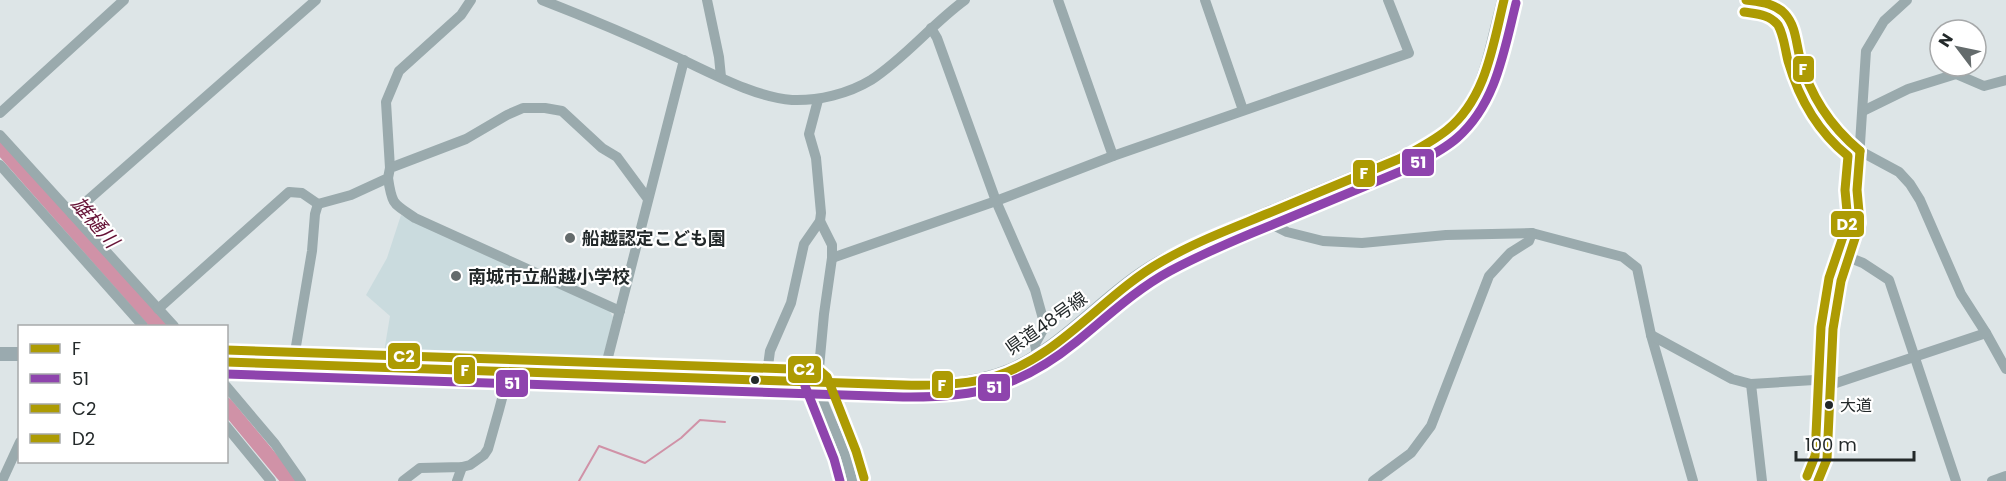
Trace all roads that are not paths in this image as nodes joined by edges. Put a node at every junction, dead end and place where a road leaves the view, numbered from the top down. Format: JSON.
{"nodes":[{"id":1,"x":124,"y":0,"type":"edge"},
{"id":2,"x":316,"y":0,"type":"edge"},
{"id":3,"x":471,"y":0,"type":"edge"},
{"id":4,"x":542,"y":0,"type":"edge"},
{"id":5,"x":707,"y":0,"type":"edge"},
{"id":6,"x":965,"y":0,"type":"edge"},
{"id":7,"x":1058,"y":0,"type":"edge"},
{"id":8,"x":1205,"y":0,"type":"edge"},
{"id":9,"x":1388,"y":0,"type":"edge"},
{"id":10,"x":1504,"y":0,"type":"edge"},
{"id":11,"x":1746,"y":0,"type":"edge"},
{"id":12,"x":1907,"y":0,"type":"edge"},
{"id":13,"x":948,"y":5,"type":"edge"},
{"id":14,"x":931,"y":28,"type":"junction"},
{"id":15,"x":684,"y":60,"type":"junction"},
{"id":16,"x":721,"y":77,"type":"junction"},
{"id":17,"x":2006,"y":80,"type":"edge"},
{"id":18,"x":818,"y":100,"type":"junction"},
{"id":19,"x":1243,"y":110,"type":"junction"},
{"id":20,"x":1863,"y":111,"type":"junction"},
{"id":21,"x":0,"y":113,"type":"edge"},
{"id":22,"x":0,"y":135,"type":"edge"},
{"id":23,"x":1860,"y":151,"type":"junction"},
{"id":24,"x":1113,"y":156,"type":"junction"},
{"id":25,"x":0,"y":165,"type":"edge"},
{"id":26,"x":389,"y":173,"type":"junction"},
{"id":27,"x":648,"y":199,"type":"junction"},
{"id":28,"x":996,"y":201,"type":"junction"},
{"id":29,"x":318,"y":204,"type":"junction"},
{"id":30,"x":72,"y":214,"type":"junction"},
{"id":31,"x":1265,"y":215,"type":"junction"},
{"id":32,"x":820,"y":221,"type":"junction"},
{"id":33,"x":1533,"y":233,"type":"junction"},
{"id":34,"x":832,"y":258,"type":"junction"},
{"id":35,"x":1848,"y":258,"type":"junction"},
{"id":36,"x":158,"y":309,"type":"junction"},
{"id":37,"x":620,"y":311,"type":"junction"},
{"id":38,"x":141,"y":325,"type":"edge"},
{"id":39,"x":172,"y":325,"type":"edge"},
{"id":40,"x":1986,"y":333,"type":"junction"},
{"id":41,"x":1651,"y":335,"type":"junction"},
{"id":42,"x":0,"y":354,"type":"edge"},
{"id":43,"x":18,"y":354,"type":"edge"},
{"id":44,"x":1037,"y":356,"type":"junction"},
{"id":45,"x":1915,"y":358,"type":"junction"},
{"id":46,"x":228,"y":362,"type":"edge"},
{"id":47,"x":293,"y":364,"type":"junction"},
{"id":48,"x":819,"y":368,"type":"dead end"},
{"id":49,"x":2006,"y":369,"type":"edge"},
{"id":50,"x":509,"y":372,"type":"junction"},
{"id":51,"x":606,"y":375,"type":"junction"},
{"id":52,"x":766,"y":381,"type":"junction"},
{"id":53,"x":816,"y":382,"type":"junction"},
{"id":54,"x":1830,"y":382,"type":"junction"},
{"id":55,"x":1751,"y":384,"type":"junction"},
{"id":56,"x":228,"y":388,"type":"edge"},
{"id":57,"x":228,"y":428,"type":"edge"},
{"id":58,"x":18,"y":446,"type":"edge"},
{"id":59,"x":462,"y":467,"type":"junction"},
{"id":60,"x":2006,"y":476,"type":"edge"},
{"id":61,"x":2,"y":481,"type":"edge"},
{"id":62,"x":271,"y":481,"type":"edge"},
{"id":63,"x":301,"y":481,"type":"edge"},
{"id":64,"x":403,"y":481,"type":"edge"},
{"id":65,"x":457,"y":481,"type":"edge"},
{"id":66,"x":852,"y":481,"type":"edge"},
{"id":67,"x":1372,"y":481,"type":"edge"},
{"id":68,"x":1693,"y":481,"type":"edge"},
{"id":69,"x":1762,"y":481,"type":"edge"},
{"id":70,"x":1818,"y":481,"type":"edge"},
{"id":71,"x":1956,"y":481,"type":"edge"},
{"id":72,"x":1992,"y":481,"type":"edge"}],
"edges":[{"from":1,"to":21,"type":"street"},
{"from":2,"to":30,"type":"street"},
{"from":3,"to":26,"type":"street"},
{"from":4,"to":15,"type":"street"},
{"from":5,"to":16,"type":"street"},
{"from":6,"to":13,"type":"street"},
{"from":7,"to":24,"type":"street"},
{"from":8,"to":19,"type":"street"},
{"from":9,"to":19,"type":"street"},
{"from":10,"to":31,"type":"main road","name":"県道48号線"},
{"from":11,"to":23,"type":"street"},
{"from":12,"to":20,"type":"street"},
{"from":13,"to":14,"type":"street"},
{"from":14,"to":18,"type":"street"},
{"from":14,"to":28,"type":"street"},
{"from":15,"to":16,"type":"street"},
{"from":15,"to":27,"type":"street"},
{"from":16,"to":18,"type":"street"},
{"from":17,"to":20,"type":"street"},
{"from":18,"to":32,"type":"street"},
{"from":19,"to":24,"type":"street"},
{"from":20,"to":23,"type":"street"},
{"from":22,"to":30,"type":"street"},
{"from":23,"to":35,"type":"street"},
{"from":23,"to":40,"type":"street"},
{"from":24,"to":28,"type":"street"},
{"from":25,"to":38,"type":"street"},
{"from":26,"to":27,"type":"street"},
{"from":26,"to":29,"type":"street"},
{"from":26,"to":37,"type":"street"},
{"from":27,"to":37,"type":"street"},
{"from":28,"to":34,"type":"street"},
{"from":28,"to":44,"type":"street"},
{"from":29,"to":36,"type":"street"},
{"from":29,"to":47,"type":"street"},
{"from":30,"to":36,"type":"street"},
{"from":31,"to":33,"type":"street"},
{"from":31,"to":44,"type":"main road","name":"県道48号線"},
{"from":32,"to":34,"type":"street"},
{"from":32,"to":52,"type":"street"},
{"from":33,"to":41,"type":"street"},
{"from":33,"to":67,"type":"street"},
{"from":34,"to":48,"type":"street"},
{"from":35,"to":45,"type":"street"},
{"from":35,"to":54,"type":"street"},
{"from":36,"to":39,"type":"street"},
{"from":37,"to":51,"type":"street"},
{"from":40,"to":45,"type":"street"},
{"from":40,"to":49,"type":"street"},
{"from":41,"to":55,"type":"street"},
{"from":41,"to":68,"type":"street"},
{"from":42,"to":43,"type":"main road"},
{"from":44,"to":53,"type":"main road","name":"県道48号線"},
{"from":45,"to":54,"type":"street"},
{"from":45,"to":71,"type":"street"},
{"from":46,"to":47,"type":"main road","name":"県道48号線"},
{"from":47,"to":50,"type":"main road","name":"県道48号線"},
{"from":50,"to":51,"type":"main road","name":"県道48号線"},
{"from":50,"to":59,"type":"street"},
{"from":51,"to":52,"type":"main road","name":"県道48号線"},
{"from":52,"to":53,"type":"main road","name":"県道48号線"},
{"from":53,"to":66,"type":"street"},
{"from":54,"to":55,"type":"street"},
{"from":54,"to":70,"type":"street"},
{"from":55,"to":69,"type":"street"},
{"from":56,"to":63,"type":"street"},
{"from":57,"to":62,"type":"street"},
{"from":58,"to":61,"type":"street"},
{"from":59,"to":64,"type":"street"},
{"from":59,"to":65,"type":"street"},
{"from":60,"to":72,"type":"street"}]}
